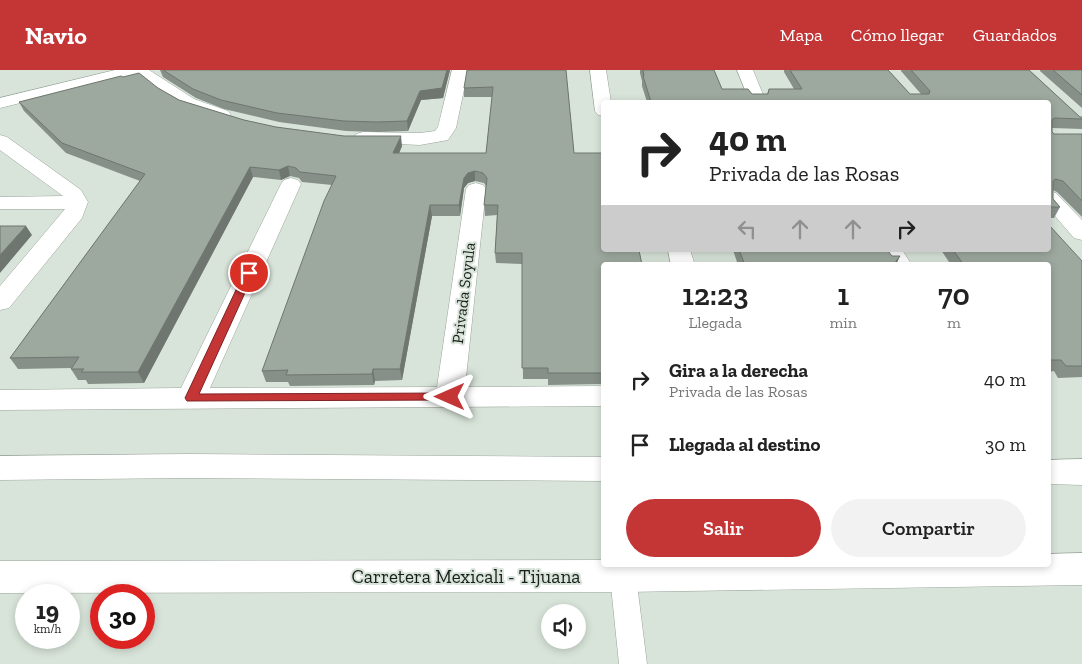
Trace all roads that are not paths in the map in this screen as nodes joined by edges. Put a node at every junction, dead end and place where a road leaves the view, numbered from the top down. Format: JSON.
{"nodes":[{"id":1,"x":81,"y":70,"type":"edge"},
{"id":2,"x":136,"y":70,"type":"edge"},
{"id":3,"x":460,"y":70,"type":"edge"},
{"id":4,"x":598,"y":70,"type":"edge"},
{"id":5,"x":745,"y":70,"type":"edge"},
{"id":6,"x":0,"y":89,"type":"edge"},
{"id":7,"x":602,"y":100,"type":"edge"},
{"id":8,"x":757,"y":100,"type":"edge"},
{"id":9,"x":0,"y":103,"type":"edge"},
{"id":10,"x":238,"y":121,"type":"edge"},
{"id":11,"x":349,"y":138,"type":"edge"},
{"id":12,"x":0,"y":141,"type":"edge"},
{"id":13,"x":291,"y":184,"type":"dead end"},
{"id":14,"x":476,"y":189,"type":"dead end"},
{"id":15,"x":1051,"y":199,"type":"edge"},
{"id":16,"x":0,"y":202,"type":"edge"},
{"id":17,"x":77,"y":202,"type":"junction"},
{"id":18,"x":1082,"y":233,"type":"edge"},
{"id":19,"x":0,"y":302,"type":"edge"},
{"id":20,"x":601,"y":396,"type":"edge"},
{"id":21,"x":450,"y":397,"type":"junction"},
{"id":22,"x":191,"y":398,"type":"junction"},
{"id":23,"x":0,"y":400,"type":"edge"},
{"id":24,"x":0,"y":468,"type":"edge"},
{"id":25,"x":601,"y":469,"type":"edge"},
{"id":26,"x":1051,"y":472,"type":"edge"},
{"id":27,"x":1082,"y":472,"type":"edge"},
{"id":28,"x":1082,"y":568,"type":"edge"},
{"id":29,"x":623,"y":576,"type":"junction"},
{"id":30,"x":0,"y":577,"type":"edge"},
{"id":31,"x":633,"y":664,"type":"edge"}],
"edges":[{"from":1,"to":6,"type":"street"},
{"from":2,"to":9,"type":"street"},
{"from":2,"to":10,"type":"street"},
{"from":3,"to":11,"type":"street"},
{"from":4,"to":7,"type":"street"},
{"from":5,"to":8,"type":"street"},
{"from":12,"to":17,"type":"street"},
{"from":13,"to":22,"type":"street"},
{"from":14,"to":21,"type":"street","name":"Privada Soyula"},
{"from":15,"to":18,"type":"street"},
{"from":16,"to":17,"type":"street"},
{"from":17,"to":19,"type":"street"},
{"from":20,"to":21,"type":"street"},
{"from":21,"to":22,"type":"street"},
{"from":22,"to":23,"type":"street"},
{"from":24,"to":25,"type":"street"},
{"from":26,"to":27,"type":"street"},
{"from":28,"to":29,"type":"street","name":"Carretera Mexicali - Tijuana"},
{"from":29,"to":30,"type":"street","name":"Carretera Mexicali - Tijuana"},
{"from":29,"to":31,"type":"lane"}]}
